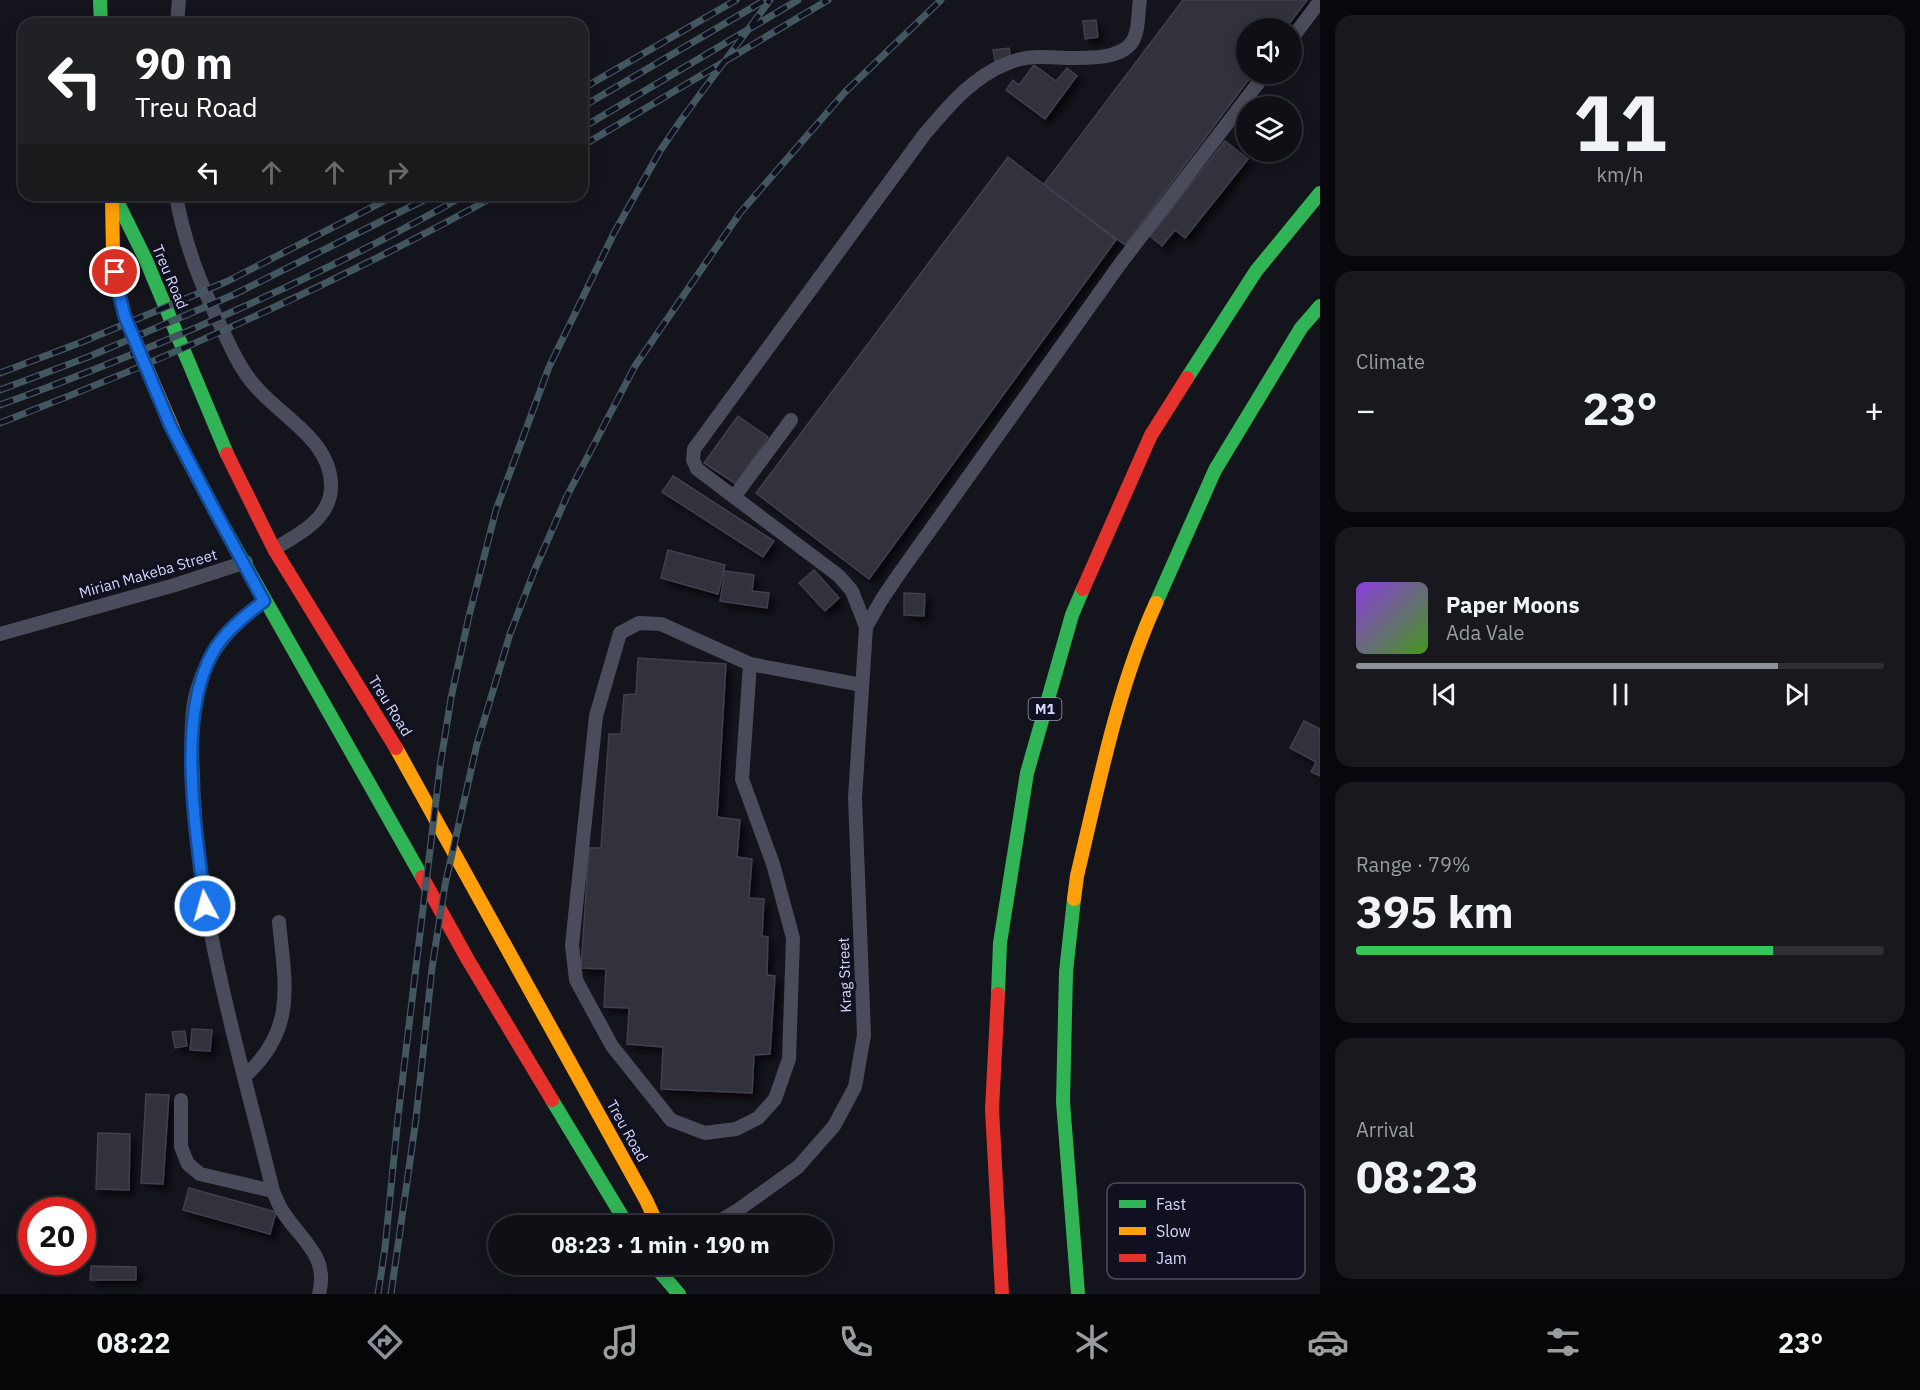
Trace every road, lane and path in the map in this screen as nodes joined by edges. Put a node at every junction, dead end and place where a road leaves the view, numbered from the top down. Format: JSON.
{"nodes":[{"id":1,"x":100,"y":0,"type":"edge"},
{"id":2,"x":179,"y":0,"type":"edge"},
{"id":3,"x":1140,"y":0,"type":"edge"},
{"id":4,"x":1320,"y":1,"type":"edge"},
{"id":5,"x":101,"y":18,"type":"edge"},
{"id":6,"x":178,"y":18,"type":"edge"},
{"id":7,"x":1302,"y":25,"type":"edge"},
{"id":8,"x":1257,"y":84,"type":"edge"},
{"id":9,"x":1320,"y":192,"type":"edge"},
{"id":10,"x":113,"y":201,"type":"edge"},
{"id":11,"x":116,"y":201,"type":"edge"},
{"id":12,"x":177,"y":201,"type":"edge"},
{"id":13,"x":1320,"y":306,"type":"edge"},
{"id":14,"x":791,"y":420,"type":"dead end"},
{"id":15,"x":734,"y":497,"type":"junction"},
{"id":16,"x":259,"y":556,"type":"junction"},
{"id":17,"x":264,"y":601,"type":"junction"},
{"id":18,"x":866,"y":627,"type":"junction"},
{"id":19,"x":0,"y":634,"type":"edge"},
{"id":20,"x":750,"y":664,"type":"junction"},
{"id":21,"x":862,"y":685,"type":"junction"},
{"id":22,"x":279,"y":922,"type":"dead end"},
{"id":23,"x":245,"y":1076,"type":"junction"},
{"id":24,"x":181,"y":1100,"type":"dead end"},
{"id":25,"x":273,"y":1191,"type":"junction"},
{"id":26,"x":621,"y":1215,"type":"edge"},
{"id":27,"x":653,"y":1215,"type":"edge"},
{"id":28,"x":730,"y":1215,"type":"edge"},
{"id":29,"x":663,"y":1275,"type":"edge"},
{"id":30,"x":679,"y":1275,"type":"edge"},
{"id":31,"x":319,"y":1294,"type":"edge"},
{"id":32,"x":679,"y":1294,"type":"edge"},
{"id":33,"x":684,"y":1294,"type":"edge"},
{"id":34,"x":1002,"y":1294,"type":"edge"},
{"id":35,"x":1078,"y":1294,"type":"edge"}],
"edges":[{"from":1,"to":5,"type":"main road"},
{"from":2,"to":6,"type":"lane"},
{"from":3,"to":15,"type":"lane"},
{"from":4,"to":7,"type":"lane"},
{"from":8,"to":18,"type":"lane"},
{"from":9,"to":34,"type":"main road","number":"M1"},
{"from":10,"to":16,"type":"main road","name":"Treu Road"},
{"from":11,"to":16,"type":"main road","name":"Treu Road"},
{"from":12,"to":16,"type":"lane","name":"Mirian Makeba Street"},
{"from":13,"to":35,"type":"main road"},
{"from":14,"to":15,"type":"lane"},
{"from":15,"to":18,"type":"lane"},
{"from":16,"to":17,"type":"main road","name":"Treu Road"},
{"from":16,"to":19,"type":"lane","name":"Mirian Makeba Street"},
{"from":16,"to":27,"type":"main road","name":"Treu Road"},
{"from":17,"to":23,"type":"lane"},
{"from":17,"to":26,"type":"main road","name":"Treu Road"},
{"from":18,"to":21,"type":"lane","name":"Krag Street"},
{"from":20,"to":20,"type":"lane"},
{"from":20,"to":21,"type":"lane"},
{"from":21,"to":28,"type":"lane","name":"Krag Street"},
{"from":22,"to":23,"type":"lane"},
{"from":23,"to":25,"type":"lane"},
{"from":24,"to":25,"type":"lane"},
{"from":25,"to":31,"type":"lane"},
{"from":29,"to":32,"type":"main road"},
{"from":30,"to":33,"type":"main road"}]}
